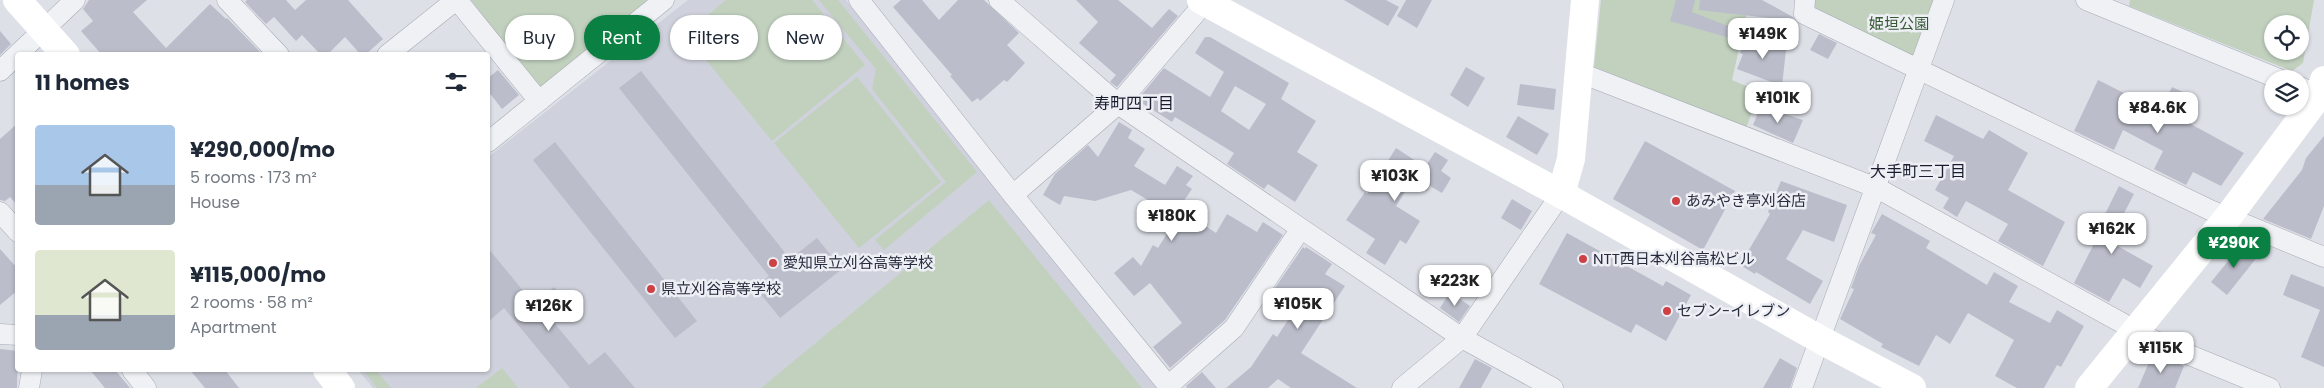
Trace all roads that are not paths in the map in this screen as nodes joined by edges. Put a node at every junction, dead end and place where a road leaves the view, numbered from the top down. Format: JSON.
{"nodes":[{"id":1,"x":18,"y":0,"type":"edge"},
{"id":2,"x":75,"y":0,"type":"edge"},
{"id":3,"x":227,"y":0,"type":"edge"},
{"id":4,"x":457,"y":0,"type":"edge"},
{"id":5,"x":664,"y":0,"type":"edge"},
{"id":6,"x":859,"y":0,"type":"edge"},
{"id":7,"x":999,"y":0,"type":"edge"},
{"id":8,"x":1585,"y":0,"type":"edge"},
{"id":9,"x":1805,"y":0,"type":"edge"},
{"id":10,"x":1944,"y":0,"type":"edge"},
{"id":11,"x":2086,"y":0,"type":"edge"},
{"id":12,"x":1204,"y":1,"type":"edge"},
{"id":13,"x":2119,"y":7,"type":"edge"},
{"id":14,"x":44,"y":29,"type":"junction"},
{"id":15,"x":20,"y":52,"type":"edge"},
{"id":16,"x":63,"y":52,"type":"edge"},
{"id":17,"x":276,"y":52,"type":"edge"},
{"id":18,"x":391,"y":52,"type":"edge"},
{"id":19,"x":15,"y":57,"type":"edge"},
{"id":20,"x":1918,"y":69,"type":"junction"},
{"id":21,"x":0,"y":71,"type":"edge"},
{"id":22,"x":1578,"y":72,"type":"junction"},
{"id":23,"x":2264,"y":72,"type":"edge"},
{"id":24,"x":2317,"y":90,"type":"edge"},
{"id":25,"x":538,"y":101,"type":"junction"},
{"id":26,"x":1118,"y":104,"type":"junction"},
{"id":27,"x":490,"y":140,"type":"edge"},
{"id":28,"x":1877,"y":188,"type":"junction"},
{"id":29,"x":1561,"y":194,"type":"junction"},
{"id":30,"x":1013,"y":195,"type":"junction"},
{"id":31,"x":0,"y":212,"type":"edge"},
{"id":32,"x":2228,"y":217,"type":"junction"},
{"id":33,"x":15,"y":229,"type":"edge"},
{"id":34,"x":1300,"y":230,"type":"junction"},
{"id":35,"x":2324,"y":257,"type":"edge"},
{"id":36,"x":2135,"y":330,"type":"junction"},
{"id":37,"x":0,"y":334,"type":"edge"},
{"id":38,"x":15,"y":335,"type":"edge"},
{"id":39,"x":1462,"y":338,"type":"junction"},
{"id":40,"x":1821,"y":340,"type":"junction"},
{"id":41,"x":32,"y":372,"type":"edge"},
{"id":42,"x":134,"y":372,"type":"edge"},
{"id":43,"x":329,"y":372,"type":"edge"},
{"id":44,"x":1169,"y":387,"type":"edge"},
{"id":45,"x":29,"y":388,"type":"edge"},
{"id":46,"x":146,"y":388,"type":"edge"},
{"id":47,"x":341,"y":388,"type":"edge"},
{"id":48,"x":1402,"y":388,"type":"edge"},
{"id":49,"x":1553,"y":388,"type":"edge"},
{"id":50,"x":1802,"y":388,"type":"edge"},
{"id":51,"x":1912,"y":388,"type":"edge"},
{"id":52,"x":2089,"y":388,"type":"edge"},
{"id":53,"x":2270,"y":388,"type":"edge"}],
"edges":[{"from":1,"to":14,"type":"street"},
{"from":2,"to":14,"type":"street"},
{"from":3,"to":17,"type":"street"},
{"from":4,"to":18,"type":"street"},
{"from":4,"to":25,"type":"street"},
{"from":5,"to":25,"type":"street"},
{"from":6,"to":30,"type":"street"},
{"from":7,"to":26,"type":"street"},
{"from":8,"to":22,"type":"street"},
{"from":9,"to":20,"type":"street"},
{"from":10,"to":20,"type":"street"},
{"from":11,"to":13,"type":"street"},
{"from":12,"to":26,"type":"street"},
{"from":12,"to":29,"type":"street"},
{"from":13,"to":23,"type":"street"},
{"from":14,"to":15,"type":"street"},
{"from":14,"to":16,"type":"street"},
{"from":19,"to":21,"type":"street"},
{"from":20,"to":28,"type":"street"},
{"from":20,"to":32,"type":"street"},
{"from":22,"to":28,"type":"street"},
{"from":22,"to":29,"type":"street"},
{"from":24,"to":32,"type":"street"},
{"from":25,"to":27,"type":"street"},
{"from":26,"to":30,"type":"street"},
{"from":26,"to":34,"type":"street"},
{"from":28,"to":36,"type":"street"},
{"from":28,"to":40,"type":"street"},
{"from":29,"to":39,"type":"street"},
{"from":29,"to":40,"type":"street"},
{"from":30,"to":44,"type":"street"},
{"from":31,"to":33,"type":"street"},
{"from":32,"to":35,"type":"street"},
{"from":32,"to":36,"type":"street"},
{"from":34,"to":39,"type":"street"},
{"from":34,"to":44,"type":"street"},
{"from":36,"to":52,"type":"street"},
{"from":36,"to":53,"type":"street"},
{"from":37,"to":38,"type":"street"},
{"from":39,"to":48,"type":"street"},
{"from":39,"to":49,"type":"street"},
{"from":40,"to":50,"type":"street"},
{"from":40,"to":51,"type":"street"},
{"from":41,"to":45,"type":"street"},
{"from":42,"to":46,"type":"street"},
{"from":43,"to":47,"type":"street"}]}
